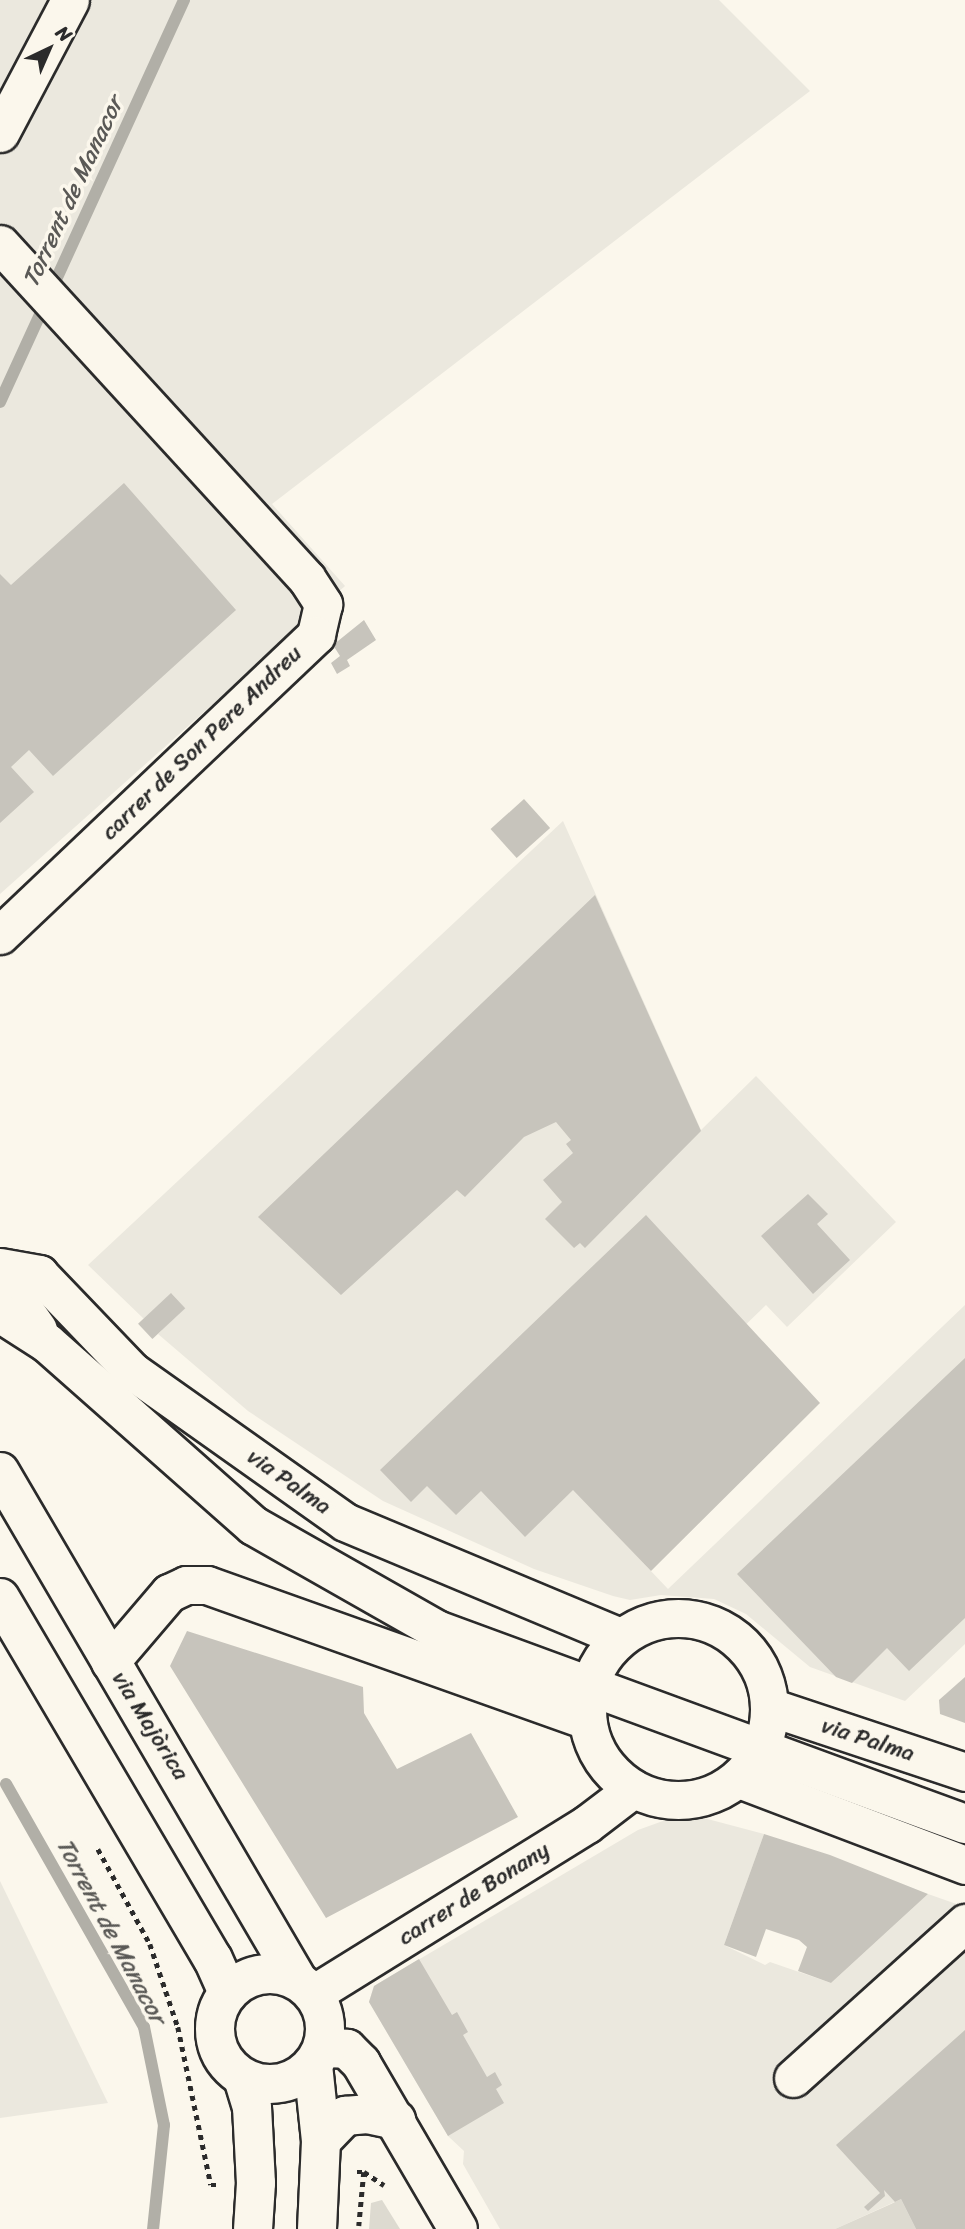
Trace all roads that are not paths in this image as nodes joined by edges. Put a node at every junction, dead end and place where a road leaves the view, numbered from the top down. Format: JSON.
{"nodes":[{"id":1,"x":70,"y":0,"type":"edge"},
{"id":2,"x":0,"y":133,"type":"edge"},
{"id":3,"x":0,"y":244,"type":"edge"},
{"id":4,"x":0,"y":935,"type":"edge"},
{"id":5,"x":0,"y":1267,"type":"edge"},
{"id":6,"x":0,"y":1276,"type":"edge"},
{"id":7,"x":0,"y":1313,"type":"edge"},
{"id":8,"x":47,"y":1343,"type":"junction"},
{"id":9,"x":0,"y":1472,"type":"edge"},
{"id":10,"x":0,"y":1598,"type":"edge"},
{"id":11,"x":620,"y":1637,"type":"junction"},
{"id":12,"x":110,"y":1662,"type":"junction"},
{"id":13,"x":588,"y":1702,"type":"junction"},
{"id":14,"x":770,"y":1707,"type":"junction"},
{"id":15,"x":761,"y":1749,"type":"junction"},
{"id":16,"x":965,"y":1772,"type":"edge"},
{"id":17,"x":738,"y":1779,"type":"junction"},
{"id":18,"x":633,"y":1789,"type":"junction"},
{"id":19,"x":965,"y":1824,"type":"edge"},
{"id":20,"x":965,"y":1865,"type":"edge"},
{"id":21,"x":965,"y":1923,"type":"edge"},
{"id":22,"x":305,"y":1988,"type":"junction"},
{"id":23,"x":228,"y":1993,"type":"junction"},
{"id":24,"x":318,"y":2056,"type":"junction"},
{"id":25,"x":243,"y":2078,"type":"junction"},
{"id":26,"x":793,"y":2078,"type":"dead end"},
{"id":27,"x":396,"y":2120,"type":"junction"},
{"id":28,"x":321,"y":2141,"type":"junction"},
{"id":29,"x":253,"y":2229,"type":"edge"},
{"id":30,"x":317,"y":2229,"type":"edge"},
{"id":31,"x":458,"y":2229,"type":"edge"}],
"edges":[{"from":1,"to":2,"type":"street"},
{"from":3,"to":4,"type":"street","name":"carrer de Son Pere Andreu"},
{"from":5,"to":11,"type":"street","name":"via Palma"},
{"from":6,"to":8,"type":"main road"},
{"from":7,"to":8,"type":"main road"},
{"from":8,"to":13,"type":"main road"},
{"from":9,"to":12,"type":"main road","name":"via Majòrica"},
{"from":10,"to":23,"type":"main road"},
{"from":11,"to":13,"type":"street"},
{"from":11,"to":14,"type":"street"},
{"from":12,"to":13,"type":"street"},
{"from":12,"to":22,"type":"main road","name":"via Majòrica"},
{"from":13,"to":15,"type":"main road"},
{"from":13,"to":18,"type":"street"},
{"from":14,"to":15,"type":"street"},
{"from":14,"to":16,"type":"street","name":"via Palma"},
{"from":15,"to":17,"type":"street"},
{"from":15,"to":19,"type":"main road"},
{"from":17,"to":18,"type":"street"},
{"from":17,"to":20,"type":"street"},
{"from":18,"to":22,"type":"street","name":"carrer de Bonany"},
{"from":21,"to":26,"type":"street"},
{"from":22,"to":23,"type":"main road"},
{"from":22,"to":24,"type":"main road"},
{"from":23,"to":25,"type":"main road"},
{"from":24,"to":25,"type":"main road"},
{"from":24,"to":27,"type":"main road"},
{"from":24,"to":28,"type":"main road"},
{"from":25,"to":29,"type":"main road"},
{"from":27,"to":28,"type":"main road"},
{"from":27,"to":31,"type":"main road"},
{"from":28,"to":30,"type":"main road"}]}
